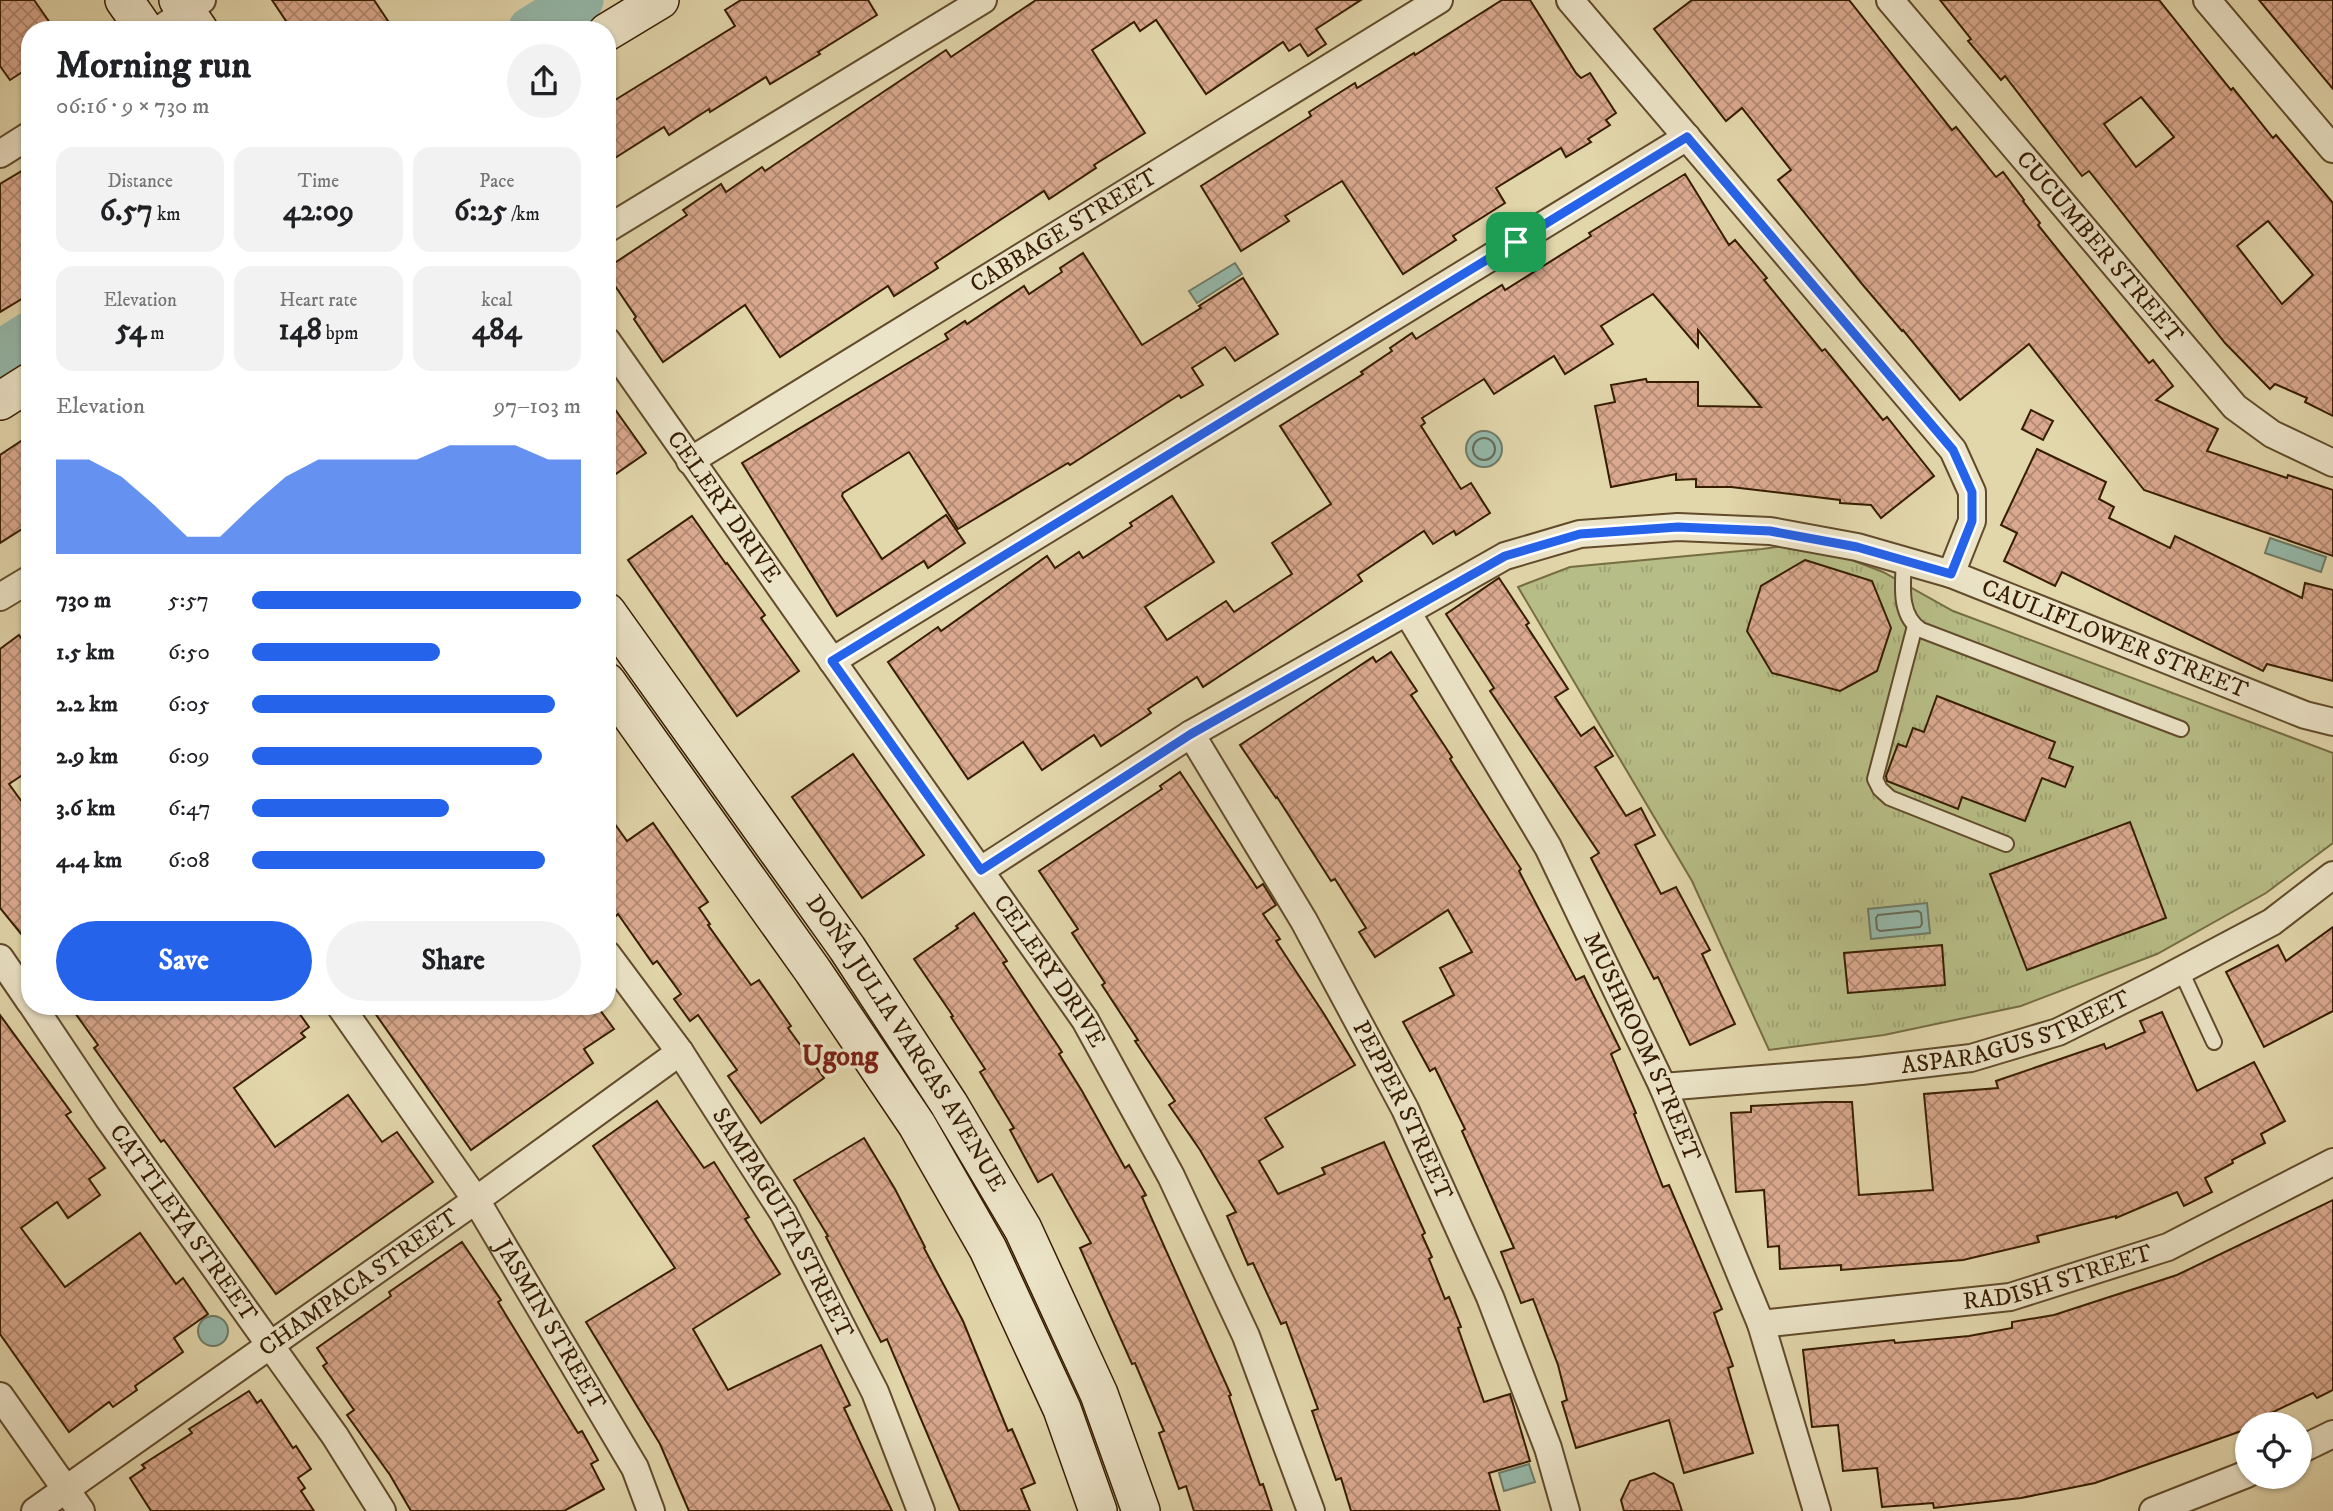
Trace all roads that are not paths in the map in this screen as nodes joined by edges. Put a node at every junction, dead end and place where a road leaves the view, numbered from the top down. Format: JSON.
{"nodes":[{"id":1,"x":124,"y":0,"type":"edge"},
{"id":2,"x":660,"y":0,"type":"edge"},
{"id":3,"x":983,"y":0,"type":"edge"},
{"id":4,"x":1439,"y":0,"type":"edge"},
{"id":5,"x":1570,"y":0,"type":"edge"},
{"id":6,"x":1890,"y":0,"type":"edge"},
{"id":7,"x":2207,"y":0,"type":"edge"},
{"id":8,"x":139,"y":21,"type":"edge"},
{"id":9,"x":616,"y":27,"type":"edge"},
{"id":10,"x":1687,"y":137,"type":"junction"},
{"id":11,"x":2333,"y":149,"type":"edge"},
{"id":12,"x":616,"y":224,"type":"edge"},
{"id":13,"x":616,"y":354,"type":"edge"},
{"id":14,"x":21,"y":388,"type":"edge"},
{"id":15,"x":0,"y":401,"type":"edge"},
{"id":16,"x":690,"y":461,"type":"junction"},
{"id":17,"x":2333,"y":463,"type":"edge"},
{"id":18,"x":1903,"y":561,"type":"junction"},
{"id":19,"x":1951,"y":574,"type":"junction"},
{"id":20,"x":21,"y":584,"type":"edge"},
{"id":21,"x":0,"y":597,"type":"edge"},
{"id":22,"x":1407,"y":612,"type":"junction"},
{"id":23,"x":616,"y":625,"type":"edge"},
{"id":24,"x":1915,"y":626,"type":"junction"},
{"id":25,"x":832,"y":661,"type":"junction"},
{"id":26,"x":648,"y":670,"type":"junction"},
{"id":27,"x":616,"y":689,"type":"edge"},
{"id":28,"x":616,"y":700,"type":"edge"},
{"id":29,"x":2333,"y":722,"type":"edge"},
{"id":30,"x":2181,"y":729,"type":"dead end"},
{"id":31,"x":1191,"y":734,"type":"junction"},
{"id":32,"x":2006,"y":844,"type":"dead end"},
{"id":33,"x":981,"y":870,"type":"junction"},
{"id":34,"x":2333,"y":875,"type":"edge"},
{"id":35,"x":0,"y":958,"type":"edge"},
{"id":36,"x":616,"y":966,"type":"edge"},
{"id":37,"x":2181,"y":971,"type":"junction"},
{"id":38,"x":21,"y":989,"type":"edge"},
{"id":39,"x":39,"y":1015,"type":"edge"},
{"id":40,"x":346,"y":1015,"type":"edge"},
{"id":41,"x":2214,"y":1042,"type":"dead end"},
{"id":42,"x":680,"y":1052,"type":"junction"},
{"id":43,"x":1663,"y":1087,"type":"junction"},
{"id":44,"x":2333,"y":1162,"type":"edge"},
{"id":45,"x":476,"y":1200,"type":"junction"},
{"id":46,"x":1761,"y":1324,"type":"junction"},
{"id":47,"x":269,"y":1344,"type":"junction"},
{"id":48,"x":0,"y":1396,"type":"edge"},
{"id":49,"x":2333,"y":1434,"type":"edge"},
{"id":50,"x":2312,"y":1444,"type":"edge"},
{"id":51,"x":2235,"y":1479,"type":"edge"},
{"id":52,"x":66,"y":1488,"type":"junction"},
{"id":53,"x":35,"y":1511,"type":"edge"},
{"id":54,"x":81,"y":1511,"type":"edge"},
{"id":55,"x":382,"y":1511,"type":"edge"},
{"id":56,"x":651,"y":1511,"type":"edge"},
{"id":57,"x":921,"y":1511,"type":"edge"},
{"id":58,"x":1098,"y":1511,"type":"edge"},
{"id":59,"x":1141,"y":1511,"type":"edge"},
{"id":60,"x":1311,"y":1511,"type":"edge"},
{"id":61,"x":1566,"y":1511,"type":"edge"},
{"id":62,"x":1817,"y":1511,"type":"edge"},
{"id":63,"x":2153,"y":1511,"type":"edge"}],
"edges":[{"from":1,"to":8,"type":"main road"},
{"from":2,"to":9,"type":"main road"},
{"from":3,"to":12,"type":"street"},
{"from":4,"to":16,"type":"street","name":"CABBAGE STREET"},
{"from":5,"to":10,"type":"street"},
{"from":6,"to":17,"type":"street","name":"CUCUMBER STREET"},
{"from":7,"to":11,"type":"street"},
{"from":10,"to":19,"type":"street"},
{"from":10,"to":25,"type":"street"},
{"from":13,"to":16,"type":"street","name":"CELERY DRIVE"},
{"from":14,"to":15,"type":"main road"},
{"from":16,"to":25,"type":"street","name":"CELERY DRIVE"},
{"from":18,"to":19,"type":"street","name":"CAULIFLOWER STREET"},
{"from":18,"to":22,"type":"street","name":"CAULIFLOWER STREET"},
{"from":18,"to":24,"type":"lane"},
{"from":19,"to":29,"type":"street","name":"CAULIFLOWER STREET"},
{"from":20,"to":21,"type":"street"},
{"from":22,"to":31,"type":"street","name":"CAULIFLOWER STREET"},
{"from":22,"to":43,"type":"street","name":"MUSHROOM STREET"},
{"from":23,"to":26,"type":"main road","name":"DOÑA JULIA VARGAS AVENUE"},
{"from":24,"to":30,"type":"lane"},
{"from":24,"to":32,"type":"lane"},
{"from":25,"to":33,"type":"street","name":"CELERY DRIVE"},
{"from":26,"to":27,"type":"street"},
{"from":26,"to":59,"type":"main road","name":"DOÑA JULIA VARGAS AVENUE"},
{"from":28,"to":58,"type":"main road","name":"DOÑA JULIA VARGAS AVENUE"},
{"from":31,"to":33,"type":"street","name":"CAULIFLOWER STREET"},
{"from":31,"to":61,"type":"street","name":"PEPPER STREET"},
{"from":33,"to":60,"type":"street","name":"CELERY DRIVE"},
{"from":34,"to":37,"type":"street","name":"ASPARAGUS STREET"},
{"from":35,"to":38,"type":"street"},
{"from":36,"to":42,"type":"street","name":"SAMPAGUITA STREET"},
{"from":37,"to":41,"type":"lane"},
{"from":37,"to":43,"type":"street","name":"ASPARAGUS STREET"},
{"from":39,"to":47,"type":"street","name":"CATTLEYA STREET"},
{"from":40,"to":45,"type":"street","name":"JASMIN STREET"},
{"from":42,"to":45,"type":"street","name":"CHAMPACA STREET"},
{"from":42,"to":57,"type":"street","name":"SAMPAGUITA STREET"},
{"from":43,"to":46,"type":"street","name":"MUSHROOM STREET"},
{"from":44,"to":46,"type":"street","name":"RADISH STREET"},
{"from":45,"to":47,"type":"street","name":"CHAMPACA STREET"},
{"from":45,"to":56,"type":"street","name":"JASMIN STREET"},
{"from":46,"to":62,"type":"street","name":"MUSHROOM STREET"},
{"from":47,"to":52,"type":"street","name":"CHAMPACA STREET"},
{"from":47,"to":55,"type":"street","name":"CATTLEYA STREET"},
{"from":48,"to":52,"type":"street"},
{"from":49,"to":50,"type":"street"},
{"from":51,"to":63,"type":"street"},
{"from":52,"to":53,"type":"street","name":"CHAMPACA STREET"},
{"from":52,"to":54,"type":"street"}]}
